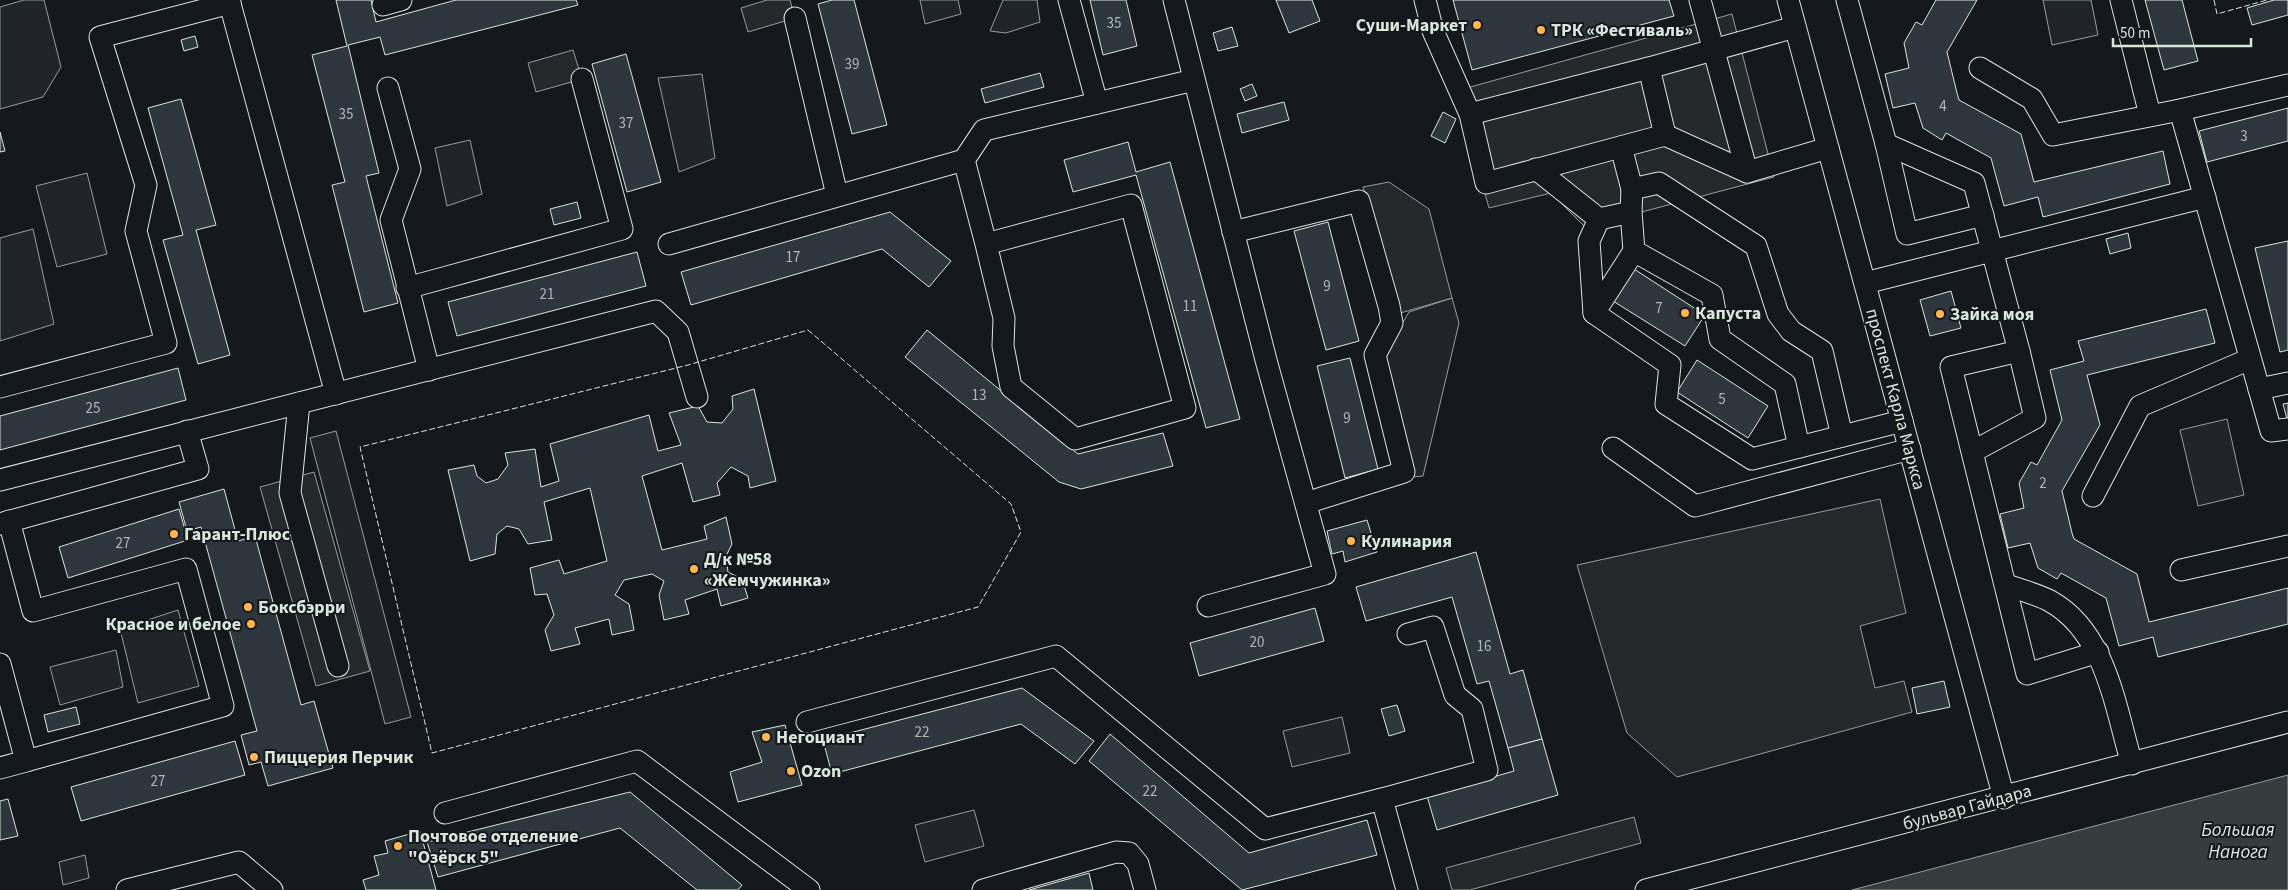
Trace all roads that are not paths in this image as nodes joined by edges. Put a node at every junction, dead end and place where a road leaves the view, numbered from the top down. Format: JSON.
{"nodes":[{"id":1,"x":1069,"y":0,"type":"edge"},
{"id":2,"x":1174,"y":0,"type":"edge"},
{"id":3,"x":1425,"y":0,"type":"edge"},
{"id":4,"x":1700,"y":0,"type":"edge"},
{"id":5,"x":1788,"y":0,"type":"edge"},
{"id":6,"x":1847,"y":0,"type":"edge"},
{"id":7,"x":2121,"y":0,"type":"edge"},
{"id":8,"x":230,"y":1,"type":"edge"},
{"id":9,"x":795,"y":18,"type":"dead end"},
{"id":10,"x":1795,"y":27,"type":"junction"},
{"id":11,"x":1713,"y":50,"type":"junction"},
{"id":12,"x":1649,"y":68,"type":"junction"},
{"id":13,"x":1980,"y":68,"type":"dead end"},
{"id":14,"x":582,"y":79,"type":"dead end"},
{"id":15,"x":1194,"y":80,"type":"junction"},
{"id":16,"x":2288,"y":85,"type":"edge"},
{"id":17,"x":388,"y":88,"type":"dead end"},
{"id":18,"x":1097,"y":103,"type":"junction"},
{"id":19,"x":2180,"y":110,"type":"junction"},
{"id":20,"x":1470,"y":114,"type":"junction"},
{"id":21,"x":2150,"y":115,"type":"junction"},
{"id":22,"x":1665,"y":135,"type":"junction"},
{"id":23,"x":1886,"y":144,"type":"junction"},
{"id":24,"x":1621,"y":147,"type":"junction"},
{"id":25,"x":1828,"y":148,"type":"junction"},
{"id":26,"x":964,"y":160,"type":"junction"},
{"id":27,"x":1536,"y":169,"type":"junction"},
{"id":28,"x":1747,"y":172,"type":"junction"},
{"id":29,"x":1632,"y":189,"type":"junction"},
{"id":30,"x":837,"y":195,"type":"junction"},
{"id":31,"x":2205,"y":197,"type":"junction"},
{"id":32,"x":1631,"y":212,"type":"junction"},
{"id":33,"x":1983,"y":215,"type":"junction"},
{"id":34,"x":1599,"y":219,"type":"junction"},
{"id":35,"x":1233,"y":232,"type":"junction"},
{"id":36,"x":668,"y":244,"type":"dead end"},
{"id":37,"x":986,"y":244,"type":"junction"},
{"id":38,"x":1634,"y":251,"type":"junction"},
{"id":39,"x":1993,"y":251,"type":"junction"},
{"id":40,"x":1865,"y":283,"type":"junction"},
{"id":41,"x":407,"y":288,"type":"junction"},
{"id":42,"x":1594,"y":313,"type":"junction"},
{"id":43,"x":2019,"y":351,"type":"junction"},
{"id":44,"x":2250,"y":359,"type":"junction"},
{"id":45,"x":429,"y":370,"type":"junction"},
{"id":46,"x":2288,"y":383,"type":"edge"},
{"id":47,"x":0,"y":387,"type":"edge"},
{"id":48,"x":2259,"y":389,"type":"junction"},
{"id":49,"x":336,"y":394,"type":"junction"},
{"id":50,"x":697,"y":397,"type":"dead end"},
{"id":51,"x":299,"y":403,"type":"junction"},
{"id":52,"x":1902,"y":421,"type":"junction"},
{"id":53,"x":2288,"y":429,"type":"edge"},
{"id":54,"x":187,"y":430,"type":"junction"},
{"id":55,"x":1842,"y":436,"type":"junction"},
{"id":56,"x":1799,"y":447,"type":"junction"},
{"id":57,"x":1614,"y":448,"type":"dead end"},
{"id":58,"x":1910,"y":450,"type":"junction"},
{"id":59,"x":1972,"y":452,"type":"junction"},
{"id":60,"x":0,"y":480,"type":"edge"},
{"id":61,"x":2093,"y":496,"type":"dead end"},
{"id":62,"x":1306,"y":503,"type":"junction"},
{"id":63,"x":4,"y":522,"type":"edge"},
{"id":64,"x":2288,"y":546,"type":"edge"},
{"id":65,"x":2181,"y":570,"type":"dead end"},
{"id":66,"x":2007,"y":585,"type":"junction"},
{"id":67,"x":1208,"y":606,"type":"dead end"},
{"id":68,"x":1408,"y":634,"type":"dead end"},
{"id":69,"x":2098,"y":652,"type":"junction"},
{"id":70,"x":0,"y":664,"type":"edge"},
{"id":71,"x":338,"y":666,"type":"dead end"},
{"id":72,"x":807,"y":722,"type":"dead end"},
{"id":73,"x":2288,"y":722,"type":"edge"},
{"id":74,"x":26,"y":761,"type":"junction"},
{"id":75,"x":2132,"y":764,"type":"junction"},
{"id":76,"x":0,"y":768,"type":"edge"},
{"id":77,"x":2004,"y":798,"type":"junction"},
{"id":78,"x":1382,"y":799,"type":"junction"},
{"id":79,"x":445,"y":813,"type":"dead end"},
{"id":80,"x":127,"y":890,"type":"edge"},
{"id":81,"x":272,"y":890,"type":"edge"},
{"id":82,"x":809,"y":890,"type":"edge"},
{"id":83,"x":983,"y":890,"type":"edge"},
{"id":84,"x":1146,"y":890,"type":"edge"},
{"id":85,"x":1407,"y":890,"type":"edge"},
{"id":86,"x":1646,"y":890,"type":"edge"}],
"edges":[{"from":1,"to":18,"type":"street"},
{"from":2,"to":15,"type":"street"},
{"from":3,"to":20,"type":"street"},
{"from":4,"to":11,"type":"street"},
{"from":5,"to":10,"type":"street","name":"проспект Карла Маркса"},
{"from":6,"to":23,"type":"street"},
{"from":7,"to":21,"type":"street"},
{"from":8,"to":47,"type":"street"},
{"from":8,"to":49,"type":"street"},
{"from":9,"to":30,"type":"street"},
{"from":10,"to":11,"type":"street"},
{"from":10,"to":25,"type":"street","name":"проспект Карла Маркса"},
{"from":11,"to":12,"type":"street"},
{"from":11,"to":28,"type":"street"},
{"from":12,"to":20,"type":"street"},
{"from":12,"to":22,"type":"street"},
{"from":13,"to":21,"type":"street"},
{"from":14,"to":41,"type":"street"},
{"from":15,"to":18,"type":"street"},
{"from":15,"to":35,"type":"street"},
{"from":16,"to":19,"type":"street"},
{"from":17,"to":41,"type":"street"},
{"from":18,"to":26,"type":"street"},
{"from":19,"to":21,"type":"street"},
{"from":19,"to":31,"type":"street"},
{"from":20,"to":27,"type":"street"},
{"from":22,"to":24,"type":"street"},
{"from":22,"to":28,"type":"street"},
{"from":23,"to":33,"type":"street"},
{"from":23,"to":33,"type":"street"},
{"from":24,"to":27,"type":"street"},
{"from":24,"to":29,"type":"street"},
{"from":25,"to":28,"type":"street"},
{"from":25,"to":40,"type":"street","name":"проспект Карла Маркса"},
{"from":26,"to":30,"type":"street"},
{"from":26,"to":37,"type":"street"},
{"from":27,"to":34,"type":"street"},
{"from":29,"to":32,"type":"street"},
{"from":29,"to":55,"type":"street"},
{"from":30,"to":36,"type":"street"},
{"from":31,"to":39,"type":"street"},
{"from":31,"to":44,"type":"street"},
{"from":32,"to":34,"type":"street"},
{"from":32,"to":38,"type":"street"},
{"from":33,"to":39,"type":"street"},
{"from":34,"to":42,"type":"street"},
{"from":35,"to":62,"type":"street"},
{"from":35,"to":62,"type":"street"},
{"from":37,"to":37,"type":"street"},
{"from":38,"to":42,"type":"street"},
{"from":38,"to":56,"type":"street"},
{"from":39,"to":40,"type":"street"},
{"from":39,"to":43,"type":"street"},
{"from":40,"to":52,"type":"street","name":"проспект Карла Маркса"},
{"from":41,"to":45,"type":"street"},
{"from":42,"to":56,"type":"street"},
{"from":43,"to":59,"type":"street"},
{"from":43,"to":59,"type":"street"},
{"from":44,"to":48,"type":"street"},
{"from":44,"to":61,"type":"street"},
{"from":45,"to":49,"type":"street"},
{"from":45,"to":50,"type":"street"},
{"from":46,"to":48,"type":"street"},
{"from":48,"to":53,"type":"street"},
{"from":49,"to":51,"type":"street"},
{"from":51,"to":54,"type":"street"},
{"from":51,"to":71,"type":"street"},
{"from":52,"to":55,"type":"street"},
{"from":52,"to":58,"type":"street","name":"проспект Карла Маркса"},
{"from":54,"to":60,"type":"street"},
{"from":54,"to":63,"type":"street"},
{"from":55,"to":56,"type":"street"},
{"from":57,"to":58,"type":"street"},
{"from":58,"to":77,"type":"street","name":"проспект Карла Маркса"},
{"from":59,"to":66,"type":"street"},
{"from":62,"to":67,"type":"street"},
{"from":63,"to":74,"type":"street"},
{"from":64,"to":65,"type":"street"},
{"from":66,"to":69,"type":"street"},
{"from":66,"to":69,"type":"street"},
{"from":68,"to":78,"type":"street"},
{"from":69,"to":75,"type":"street"},
{"from":70,"to":74,"type":"street"},
{"from":72,"to":78,"type":"street"},
{"from":73,"to":75,"type":"street","name":"бульвар Гайдара"},
{"from":74,"to":76,"type":"street"},
{"from":75,"to":77,"type":"street","name":"бульвар Гайдара"},
{"from":77,"to":86,"type":"street","name":"бульвар Гайдара"},
{"from":78,"to":85,"type":"street"},
{"from":79,"to":82,"type":"street"},
{"from":80,"to":81,"type":"street"},
{"from":83,"to":84,"type":"street"}]}
